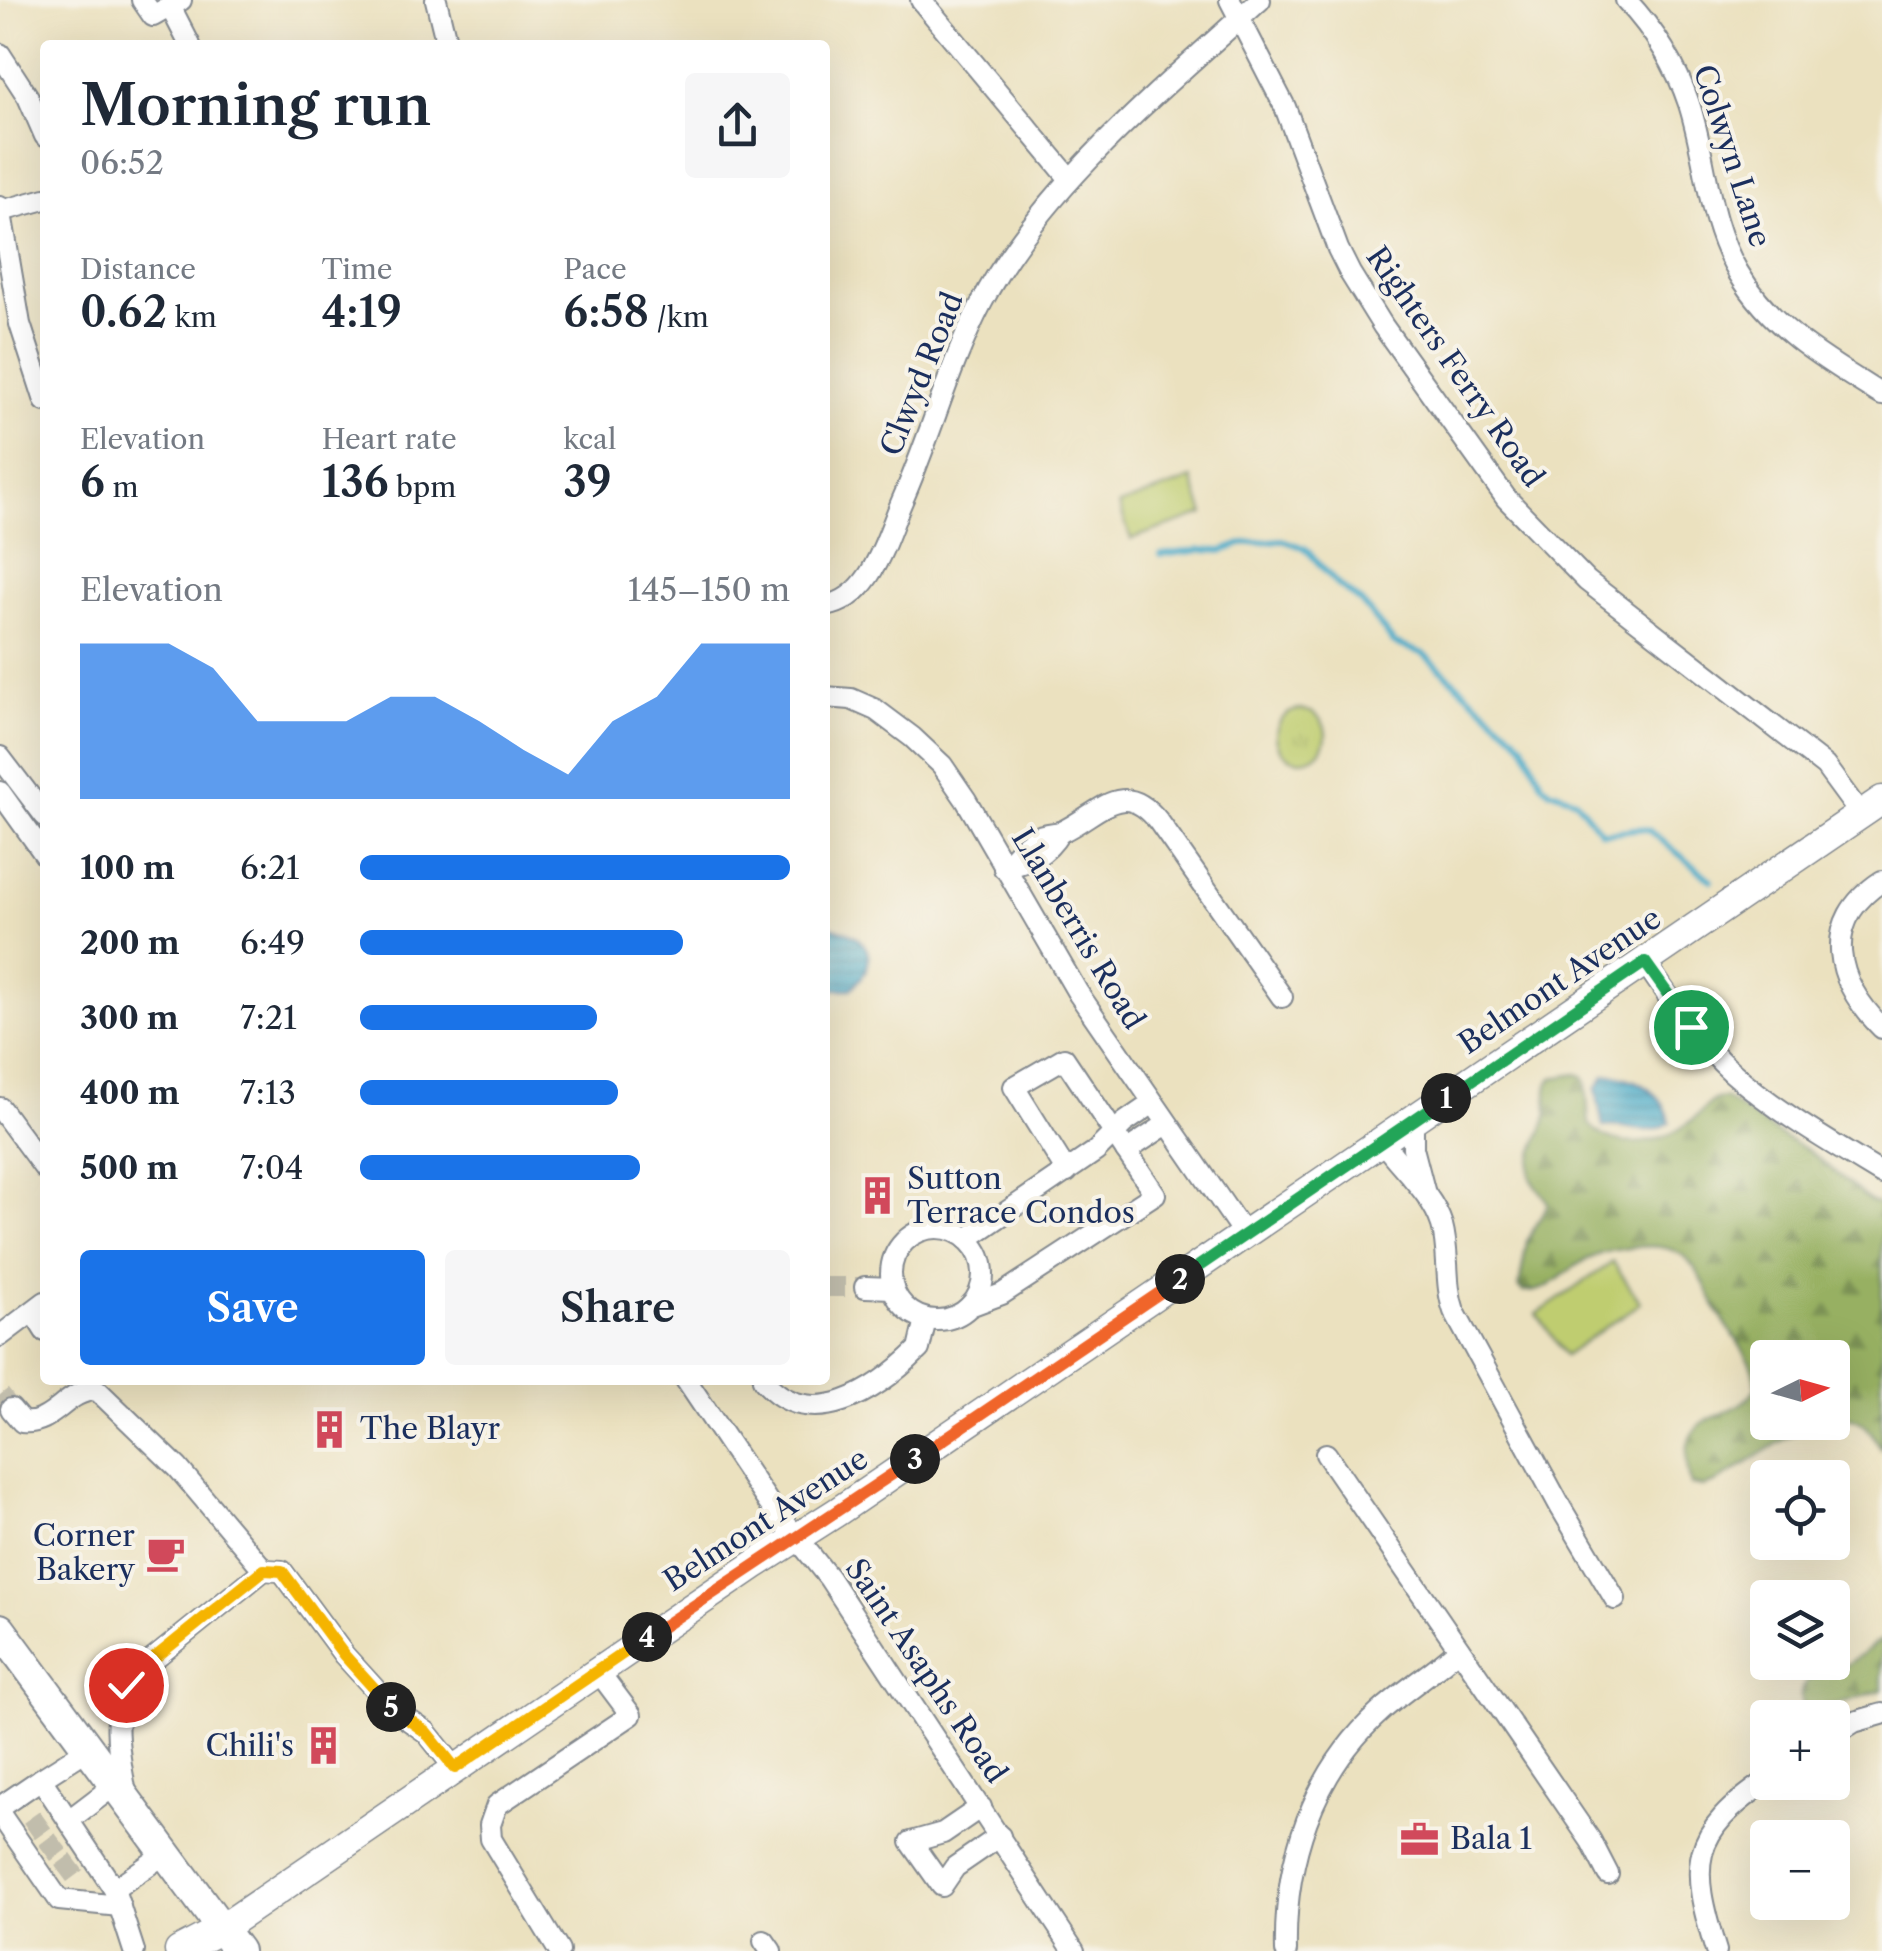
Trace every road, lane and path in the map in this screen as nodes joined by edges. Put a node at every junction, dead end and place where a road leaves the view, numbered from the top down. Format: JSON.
{"nodes":[{"id":1,"x":142,"y":0,"type":"edge"},
{"id":2,"x":436,"y":0,"type":"edge"},
{"id":3,"x":921,"y":0,"type":"edge"},
{"id":4,"x":1260,"y":0,"type":"edge"},
{"id":5,"x":1626,"y":0,"type":"edge"},
{"id":6,"x":176,"y":4,"type":"edge"},
{"id":7,"x":1235,"y":9,"type":"edge"},
{"id":8,"x":188,"y":40,"type":"edge"},
{"id":9,"x":446,"y":40,"type":"edge"},
{"id":10,"x":0,"y":54,"type":"edge"},
{"id":11,"x":40,"y":124,"type":"edge"},
{"id":12,"x":1070,"y":179,"type":"junction"},
{"id":13,"x":40,"y":201,"type":"edge"},
{"id":14,"x":0,"y":209,"type":"edge"},
{"id":15,"x":10,"y":326,"type":"edge"},
{"id":16,"x":40,"y":390,"type":"edge"},
{"id":17,"x":1882,"y":395,"type":"edge"},
{"id":18,"x":830,"y":605,"type":"edge"},
{"id":19,"x":830,"y":697,"type":"edge"},
{"id":20,"x":0,"y":757,"type":"edge"},
{"id":21,"x":0,"y":792,"type":"edge"},
{"id":22,"x":1871,"y":808,"type":"edge"},
{"id":23,"x":40,"y":809,"type":"edge"},
{"id":24,"x":40,"y":848,"type":"edge"},
{"id":25,"x":1004,"y":868,"type":"junction"},
{"id":26,"x":1882,"y":881,"type":"edge"},
{"id":27,"x":1645,"y":962,"type":"junction"},
{"id":28,"x":1282,"y":997,"type":"dead end"},
{"id":29,"x":1882,"y":1028,"type":"edge"},
{"id":30,"x":1153,"y":1103,"type":"junction"},
{"id":31,"x":0,"y":1108,"type":"edge"},
{"id":32,"x":1413,"y":1120,"type":"junction"},
{"id":33,"x":1168,"y":1124,"type":"junction"},
{"id":34,"x":1382,"y":1141,"type":"junction"},
{"id":35,"x":1120,"y":1142,"type":"junction"},
{"id":36,"x":40,"y":1162,"type":"edge"},
{"id":37,"x":1879,"y":1164,"type":"edge"},
{"id":38,"x":1067,"y":1172,"type":"junction"},
{"id":39,"x":1426,"y":1196,"type":"junction"},
{"id":40,"x":1244,"y":1234,"type":"junction"},
{"id":41,"x":967,"y":1240,"type":"junction"},
{"id":42,"x":865,"y":1287,"type":"tunnel mouth"},
{"id":43,"x":892,"y":1288,"type":"junction"},
{"id":44,"x":970,"y":1306,"type":"junction"},
{"id":45,"x":39,"y":1307,"type":"edge"},
{"id":46,"x":926,"y":1319,"type":"junction"},
{"id":47,"x":0,"y":1336,"type":"edge"},
{"id":48,"x":79,"y":1385,"type":"edge"},
{"id":49,"x":689,"y":1385,"type":"edge"},
{"id":50,"x":769,"y":1385,"type":"edge"},
{"id":51,"x":11,"y":1409,"type":"dead end"},
{"id":52,"x":1326,"y":1454,"type":"dead end"},
{"id":53,"x":797,"y":1538,"type":"junction"},
{"id":54,"x":264,"y":1570,"type":"junction"},
{"id":55,"x":1615,"y":1599,"type":"dead end"},
{"id":56,"x":0,"y":1629,"type":"edge"},
{"id":57,"x":1459,"y":1649,"type":"junction"},
{"id":58,"x":598,"y":1671,"type":"junction"},
{"id":59,"x":1882,"y":1714,"type":"edge"},
{"id":60,"x":1850,"y":1725,"type":"edge"},
{"id":61,"x":88,"y":1749,"type":"junction"},
{"id":62,"x":455,"y":1768,"type":"junction"},
{"id":63,"x":41,"y":1779,"type":"junction"},
{"id":64,"x":121,"y":1793,"type":"junction"},
{"id":65,"x":1750,"y":1793,"type":"edge"},
{"id":66,"x":981,"y":1807,"type":"junction"},
{"id":67,"x":0,"y":1810,"type":"edge"},
{"id":68,"x":64,"y":1822,"type":"junction"},
{"id":69,"x":1000,"y":1836,"type":"junction"},
{"id":70,"x":166,"y":1853,"type":"junction"},
{"id":71,"x":1608,"y":1874,"type":"dead end"},
{"id":72,"x":117,"y":1898,"type":"junction"},
{"id":73,"x":230,"y":1940,"type":"edge"},
{"id":74,"x":134,"y":1951,"type":"edge"},
{"id":75,"x":178,"y":1951,"type":"edge"},
{"id":76,"x":558,"y":1951,"type":"edge"},
{"id":77,"x":1074,"y":1951,"type":"edge"},
{"id":78,"x":1286,"y":1951,"type":"edge"},
{"id":79,"x":1716,"y":1951,"type":"edge"}],
"edges":[{"from":1,"to":6,"type":"street"},
{"from":2,"to":9,"type":"street"},
{"from":3,"to":12,"type":"street"},
{"from":4,"to":7,"type":"street","name":"Clwyd Road"},
{"from":5,"to":17,"type":"street","name":"Colwyn Lane"},
{"from":6,"to":8,"type":"street"},
{"from":7,"to":12,"type":"street","name":"Clwyd Road"},
{"from":7,"to":22,"type":"street","name":"Righters Ferry Road"},
{"from":10,"to":11,"type":"street"},
{"from":12,"to":18,"type":"street","name":"Clwyd Road"},
{"from":13,"to":14,"type":"street"},
{"from":14,"to":15,"type":"street"},
{"from":15,"to":16,"type":"street"},
{"from":19,"to":25,"type":"street","name":"Llanberris Road"},
{"from":20,"to":23,"type":"street"},
{"from":21,"to":24,"type":"street"},
{"from":22,"to":27,"type":"main road","name":"Belmont Avenue"},
{"from":25,"to":28,"type":"street"},
{"from":25,"to":30,"type":"street","name":"Llanberris Road"},
{"from":26,"to":29,"type":"street"},
{"from":27,"to":32,"type":"main road","name":"Belmont Avenue"},
{"from":27,"to":37,"type":"street"},
{"from":30,"to":33,"type":"street","name":"Llanberris Road"},
{"from":30,"to":35,"type":"street"},
{"from":31,"to":36,"type":"street"},
{"from":32,"to":34,"type":"main road","name":"Belmont Avenue"},
{"from":32,"to":39,"type":"street"},
{"from":33,"to":35,"type":"street"},
{"from":33,"to":40,"type":"street","name":"Llanberris Road"},
{"from":34,"to":39,"type":"street"},
{"from":34,"to":40,"type":"main road","name":"Belmont Avenue"},
{"from":35,"to":38,"type":"street"},
{"from":35,"to":38,"type":"street"},
{"from":35,"to":44,"type":"street"},
{"from":38,"to":41,"type":"street"},
{"from":39,"to":55,"type":"street"},
{"from":40,"to":53,"type":"main road","name":"Belmont Avenue"},
{"from":41,"to":43,"type":"street"},
{"from":41,"to":44,"type":"street"},
{"from":42,"to":43,"type":"street"},
{"from":43,"to":46,"type":"street"},
{"from":44,"to":46,"type":"street"},
{"from":45,"to":47,"type":"street"},
{"from":46,"to":50,"type":"street"},
{"from":48,"to":51,"type":"street"},
{"from":48,"to":54,"type":"street"},
{"from":49,"to":53,"type":"street","name":"Saint Asaphs Road"},
{"from":52,"to":57,"type":"street"},
{"from":53,"to":58,"type":"main road","name":"Belmont Avenue"},
{"from":53,"to":66,"type":"street","name":"Saint Asaphs Road"},
{"from":54,"to":62,"type":"street"},
{"from":54,"to":64,"type":"street"},
{"from":56,"to":61,"type":"highway"},
{"from":57,"to":71,"type":"street"},
{"from":57,"to":78,"type":"street"},
{"from":58,"to":62,"type":"main road","name":"Belmont Avenue"},
{"from":58,"to":76,"type":"street"},
{"from":59,"to":60,"type":"street"},
{"from":61,"to":63,"type":"street"},
{"from":61,"to":64,"type":"highway"},
{"from":62,"to":73,"type":"main road","name":"Belmont Avenue"},
{"from":63,"to":67,"type":"street"},
{"from":63,"to":68,"type":"street"},
{"from":64,"to":68,"type":"street"},
{"from":64,"to":70,"type":"highway"},
{"from":65,"to":79,"type":"street"},
{"from":66,"to":69,"type":"street","name":"Saint Asaphs Road"},
{"from":66,"to":69,"type":"street"},
{"from":67,"to":72,"type":"street"},
{"from":68,"to":72,"type":"street"},
{"from":69,"to":77,"type":"street","name":"Saint Asaphs Road"},
{"from":70,"to":72,"type":"street"},
{"from":70,"to":73,"type":"highway"},
{"from":72,"to":74,"type":"street"},
{"from":73,"to":75,"type":"main road","name":"Belmont Avenue"}]}
